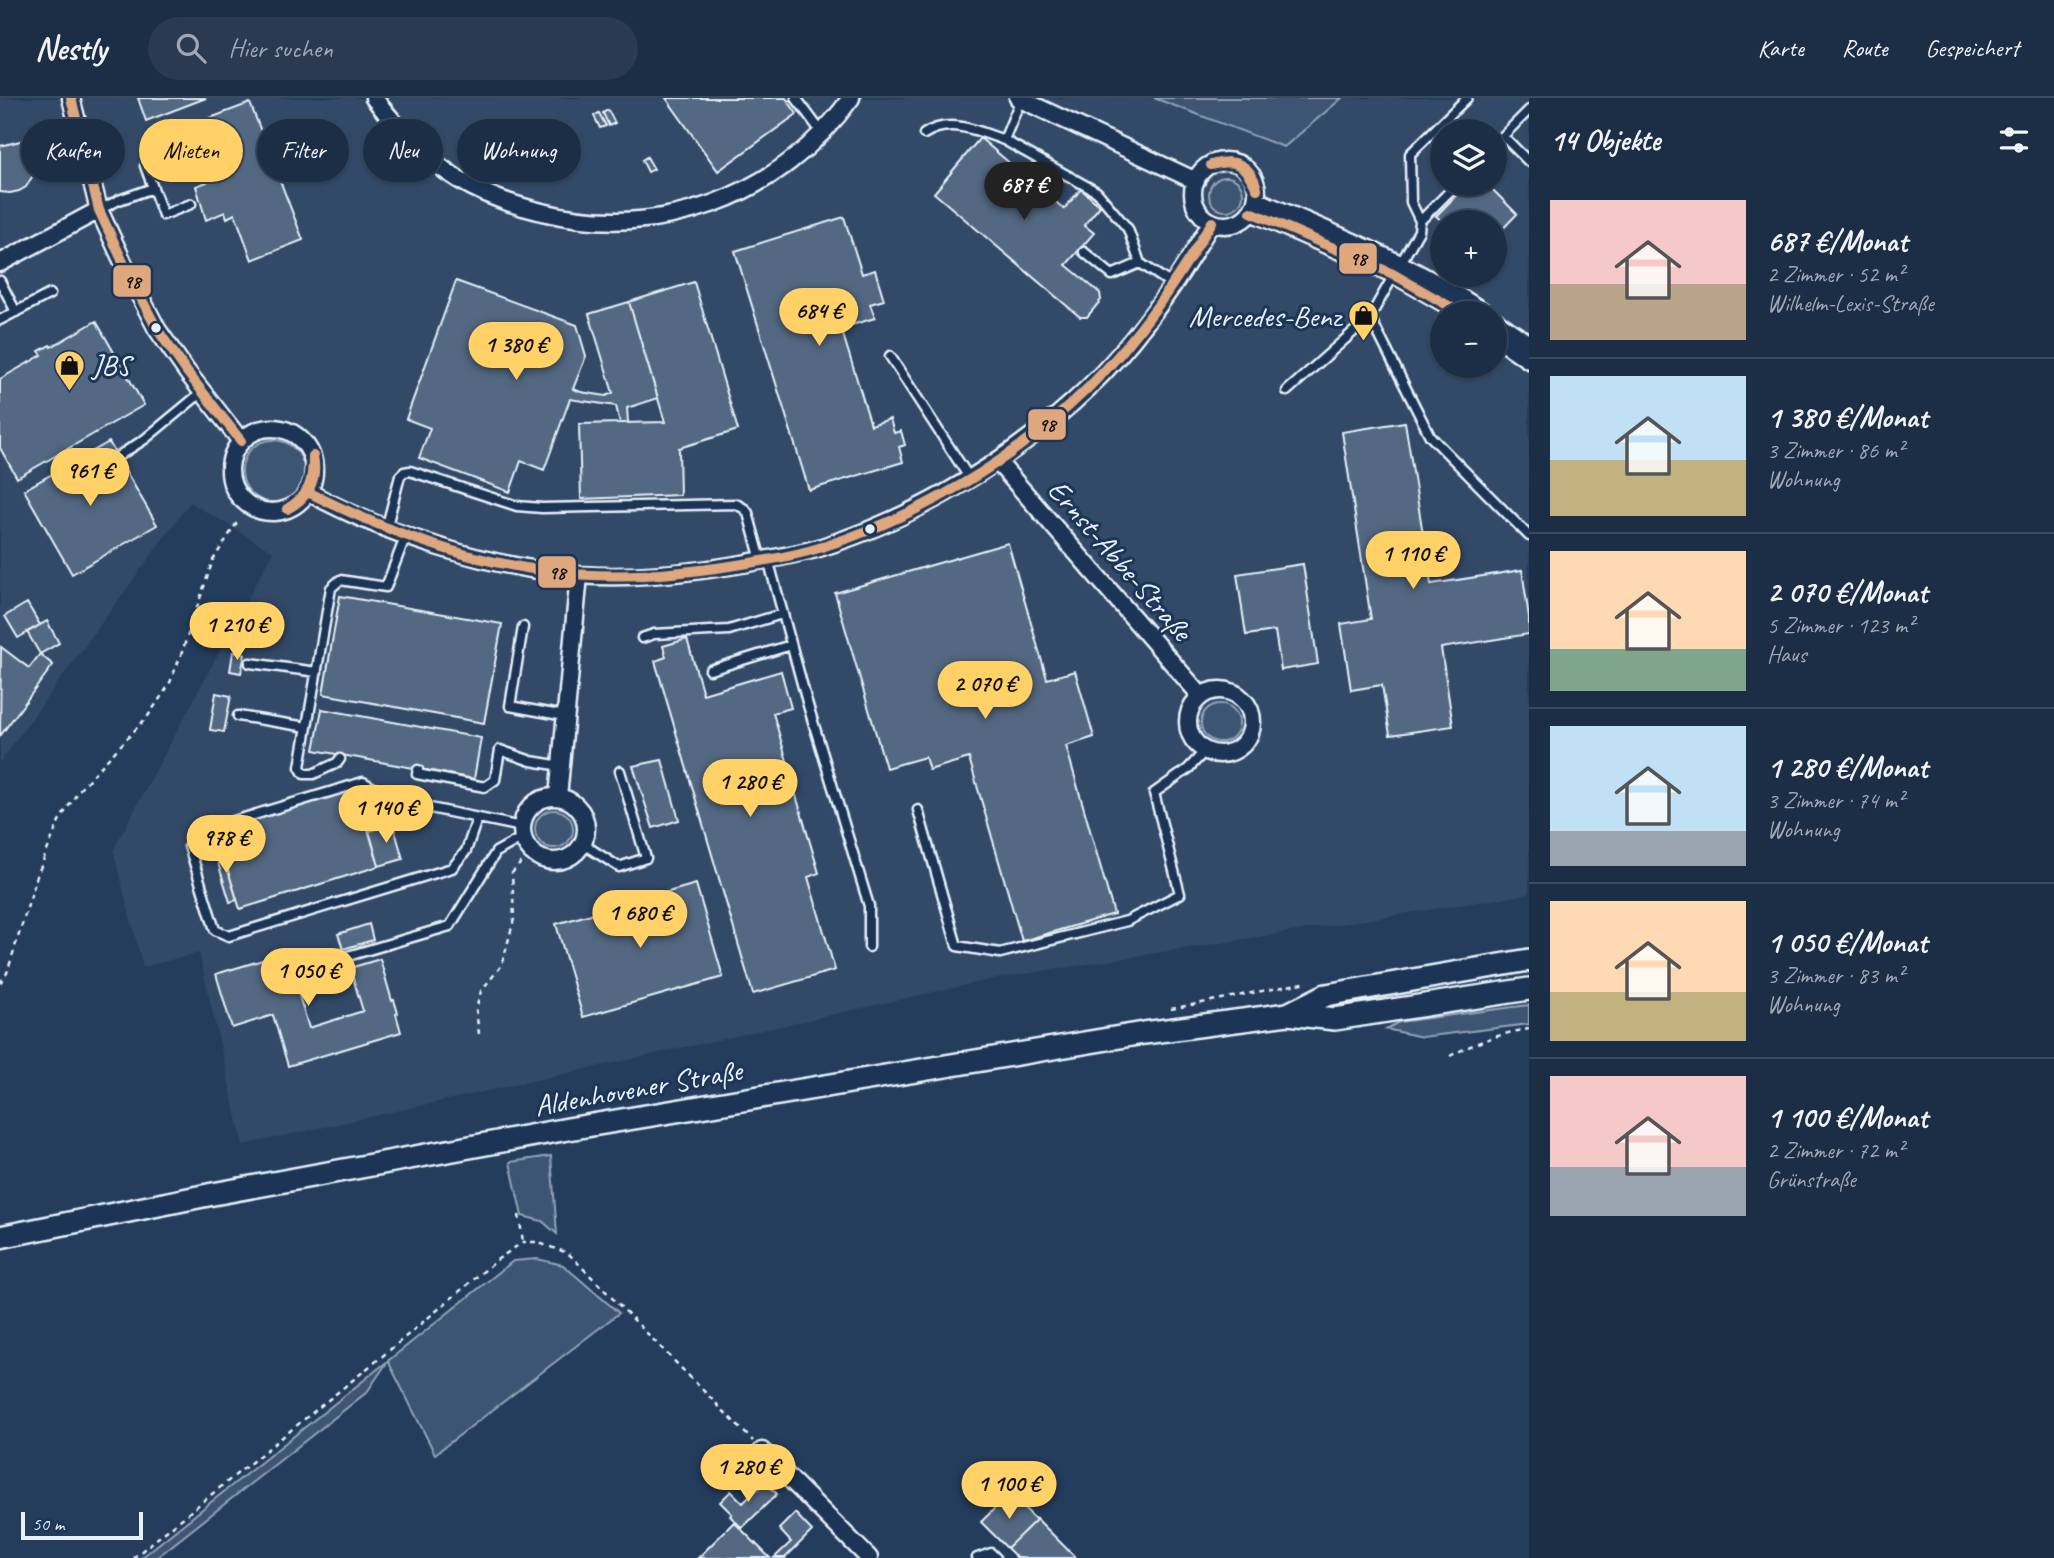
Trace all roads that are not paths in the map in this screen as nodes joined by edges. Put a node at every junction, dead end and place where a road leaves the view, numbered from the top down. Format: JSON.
{"nodes":[{"id":1,"x":71,"y":98,"type":"edge"},
{"id":2,"x":374,"y":98,"type":"edge"},
{"id":3,"x":796,"y":98,"type":"edge"},
{"id":4,"x":851,"y":98,"type":"edge"},
{"id":5,"x":1467,"y":98,"type":"edge"},
{"id":6,"x":1020,"y":99,"type":"edge"},
{"id":7,"x":1529,"y":110,"type":"edge"},
{"id":8,"x":1507,"y":132,"type":"edge"},
{"id":9,"x":822,"y":133,"type":"junction"},
{"id":10,"x":924,"y":134,"type":"dead end"},
{"id":11,"x":1507,"y":140,"type":"edge"},
{"id":12,"x":1004,"y":141,"type":"junction"},
{"id":13,"x":1529,"y":162,"type":"edge"},
{"id":14,"x":1196,"y":181,"type":"junction"},
{"id":15,"x":151,"y":182,"type":"edge"},
{"id":16,"x":153,"y":188,"type":"junction"},
{"id":17,"x":1445,"y":196,"type":"edge"},
{"id":18,"x":191,"y":204,"type":"dead end"},
{"id":19,"x":1254,"y":206,"type":"junction"},
{"id":20,"x":99,"y":210,"type":"junction"},
{"id":21,"x":1420,"y":221,"type":"junction"},
{"id":22,"x":1212,"y":222,"type":"junction"},
{"id":23,"x":1084,"y":252,"type":"dead end"},
{"id":24,"x":0,"y":263,"type":"edge"},
{"id":25,"x":1140,"y":263,"type":"junction"},
{"id":26,"x":1397,"y":268,"type":"junction"},
{"id":27,"x":0,"y":281,"type":"edge"},
{"id":28,"x":1173,"y":285,"type":"junction"},
{"id":29,"x":50,"y":294,"type":"dead end"},
{"id":30,"x":1444,"y":301,"type":"edge"},
{"id":31,"x":1467,"y":301,"type":"edge"},
{"id":32,"x":16,"y":312,"type":"junction"},
{"id":33,"x":1370,"y":317,"type":"junction"},
{"id":34,"x":0,"y":320,"type":"edge"},
{"id":35,"x":1507,"y":329,"type":"edge"},
{"id":36,"x":1529,"y":344,"type":"edge"},
{"id":37,"x":1507,"y":345,"type":"edge"},
{"id":38,"x":890,"y":356,"type":"dead end"},
{"id":39,"x":1529,"y":360,"type":"edge"},
{"id":40,"x":1287,"y":391,"type":"dead end"},
{"id":41,"x":202,"y":392,"type":"junction"},
{"id":42,"x":241,"y":441,"type":"junction"},
{"id":43,"x":120,"y":455,"type":"dead end"},
{"id":44,"x":997,"y":461,"type":"junction"},
{"id":45,"x":970,"y":479,"type":"junction"},
{"id":46,"x":309,"y":492,"type":"junction"},
{"id":47,"x":386,"y":528,"type":"junction"},
{"id":48,"x":406,"y":535,"type":"junction"},
{"id":49,"x":1529,"y":536,"type":"edge"},
{"id":50,"x":765,"y":560,"type":"junction"},
{"id":51,"x":579,"y":575,"type":"junction"},
{"id":52,"x":782,"y":614,"type":"junction"},
{"id":53,"x":523,"y":628,"type":"dead end"},
{"id":54,"x":642,"y":638,"type":"dead end"},
{"id":55,"x":791,"y":645,"type":"junction"},
{"id":56,"x":250,"y":663,"type":"dead end"},
{"id":57,"x":709,"y":670,"type":"dead end"},
{"id":58,"x":317,"y":672,"type":"junction"},
{"id":59,"x":1201,"y":696,"type":"junction"},
{"id":60,"x":238,"y":716,"type":"dead end"},
{"id":61,"x":565,"y":716,"type":"junction"},
{"id":62,"x":307,"y":727,"type":"junction"},
{"id":63,"x":1205,"y":751,"type":"junction"},
{"id":64,"x":340,"y":759,"type":"dead end"},
{"id":65,"x":561,"y":766,"type":"junction"},
{"id":66,"x":418,"y":770,"type":"dead end"},
{"id":67,"x":620,"y":771,"type":"dead end"},
{"id":68,"x":558,"y":797,"type":"junction"},
{"id":69,"x":918,"y":810,"type":"dead end"},
{"id":70,"x":477,"y":819,"type":"junction"},
{"id":71,"x":525,"y":839,"type":"junction"},
{"id":72,"x":583,"y":844,"type":"junction"},
{"id":73,"x":869,"y":947,"type":"dead end"},
{"id":74,"x":1529,"y":960,"type":"edge"},
{"id":75,"x":307,"y":968,"type":"dead end"},
{"id":76,"x":1529,"y":989,"type":"edge"},
{"id":77,"x":1288,"y":1014,"type":"junction"},
{"id":78,"x":0,"y":1237,"type":"edge"},
{"id":79,"x":762,"y":1451,"type":"road end"},
{"id":80,"x":869,"y":1558,"type":"edge"},
{"id":81,"x":977,"y":1558,"type":"edge"},
{"id":82,"x":996,"y":1558,"type":"edge"}],
"edges":[{"from":1,"to":20,"type":"street"},
{"from":2,"to":9,"type":"street"},
{"from":3,"to":9,"type":"lane"},
{"from":4,"to":9,"type":"street"},
{"from":5,"to":21,"type":"lane"},
{"from":6,"to":12,"type":"lane"},
{"from":6,"to":14,"type":"street"},
{"from":7,"to":8,"type":"lane"},
{"from":10,"to":12,"type":"lane"},
{"from":11,"to":13,"type":"lane"},
{"from":12,"to":25,"type":"lane"},
{"from":14,"to":19,"type":"street"},
{"from":14,"to":22,"type":"street"},
{"from":15,"to":16,"type":"lane"},
{"from":16,"to":18,"type":"lane"},
{"from":16,"to":20,"type":"lane"},
{"from":17,"to":21,"type":"lane"},
{"from":19,"to":22,"type":"street"},
{"from":19,"to":26,"type":"street"},
{"from":20,"to":24,"type":"street"},
{"from":20,"to":41,"type":"street"},
{"from":21,"to":26,"type":"lane"},
{"from":22,"to":28,"type":"street"},
{"from":23,"to":25,"type":"lane"},
{"from":25,"to":28,"type":"lane"},
{"from":26,"to":30,"type":"street"},
{"from":26,"to":31,"type":"street"},
{"from":26,"to":33,"type":"lane"},
{"from":27,"to":32,"type":"lane"},
{"from":28,"to":44,"type":"street"},
{"from":29,"to":32,"type":"lane"},
{"from":32,"to":34,"type":"lane"},
{"from":33,"to":40,"type":"lane"},
{"from":33,"to":49,"type":"lane"},
{"from":35,"to":36,"type":"street"},
{"from":37,"to":39,"type":"street"},
{"from":38,"to":45,"type":"lane"},
{"from":41,"to":42,"type":"street"},
{"from":41,"to":43,"type":"lane"},
{"from":42,"to":46,"type":"street"},
{"from":42,"to":46,"type":"street"},
{"from":44,"to":45,"type":"street"},
{"from":44,"to":59,"type":"street","name":"Ernst-Abbe-Straße"},
{"from":45,"to":50,"type":"street"},
{"from":46,"to":47,"type":"street"},
{"from":47,"to":48,"type":"street"},
{"from":47,"to":50,"type":"lane"},
{"from":48,"to":51,"type":"street"},
{"from":48,"to":58,"type":"lane"},
{"from":50,"to":51,"type":"street"},
{"from":50,"to":52,"type":"lane"},
{"from":51,"to":61,"type":"street"},
{"from":52,"to":54,"type":"lane"},
{"from":52,"to":55,"type":"lane"},
{"from":53,"to":61,"type":"lane"},
{"from":55,"to":57,"type":"lane"},
{"from":55,"to":73,"type":"lane"},
{"from":56,"to":58,"type":"lane"},
{"from":58,"to":62,"type":"lane"},
{"from":59,"to":63,"type":"street"},
{"from":59,"to":63,"type":"street"},
{"from":60,"to":62,"type":"lane"},
{"from":61,"to":65,"type":"street"},
{"from":62,"to":64,"type":"lane"},
{"from":63,"to":69,"type":"lane"},
{"from":65,"to":66,"type":"lane"},
{"from":65,"to":68,"type":"street"},
{"from":67,"to":72,"type":"lane"},
{"from":68,"to":71,"type":"street"},
{"from":68,"to":72,"type":"street"},
{"from":70,"to":70,"type":"lane"},
{"from":70,"to":71,"type":"lane"},
{"from":71,"to":72,"type":"street"},
{"from":71,"to":75,"type":"lane"},
{"from":74,"to":77,"type":"main road","name":"Aldenhovener Straße"},
{"from":76,"to":77,"type":"main road","name":"Aldenhovener Straße"},
{"from":77,"to":78,"type":"main road","name":"Aldenhovener Straße"},
{"from":79,"to":80,"type":"street"},
{"from":81,"to":82,"type":"lane"}]}
